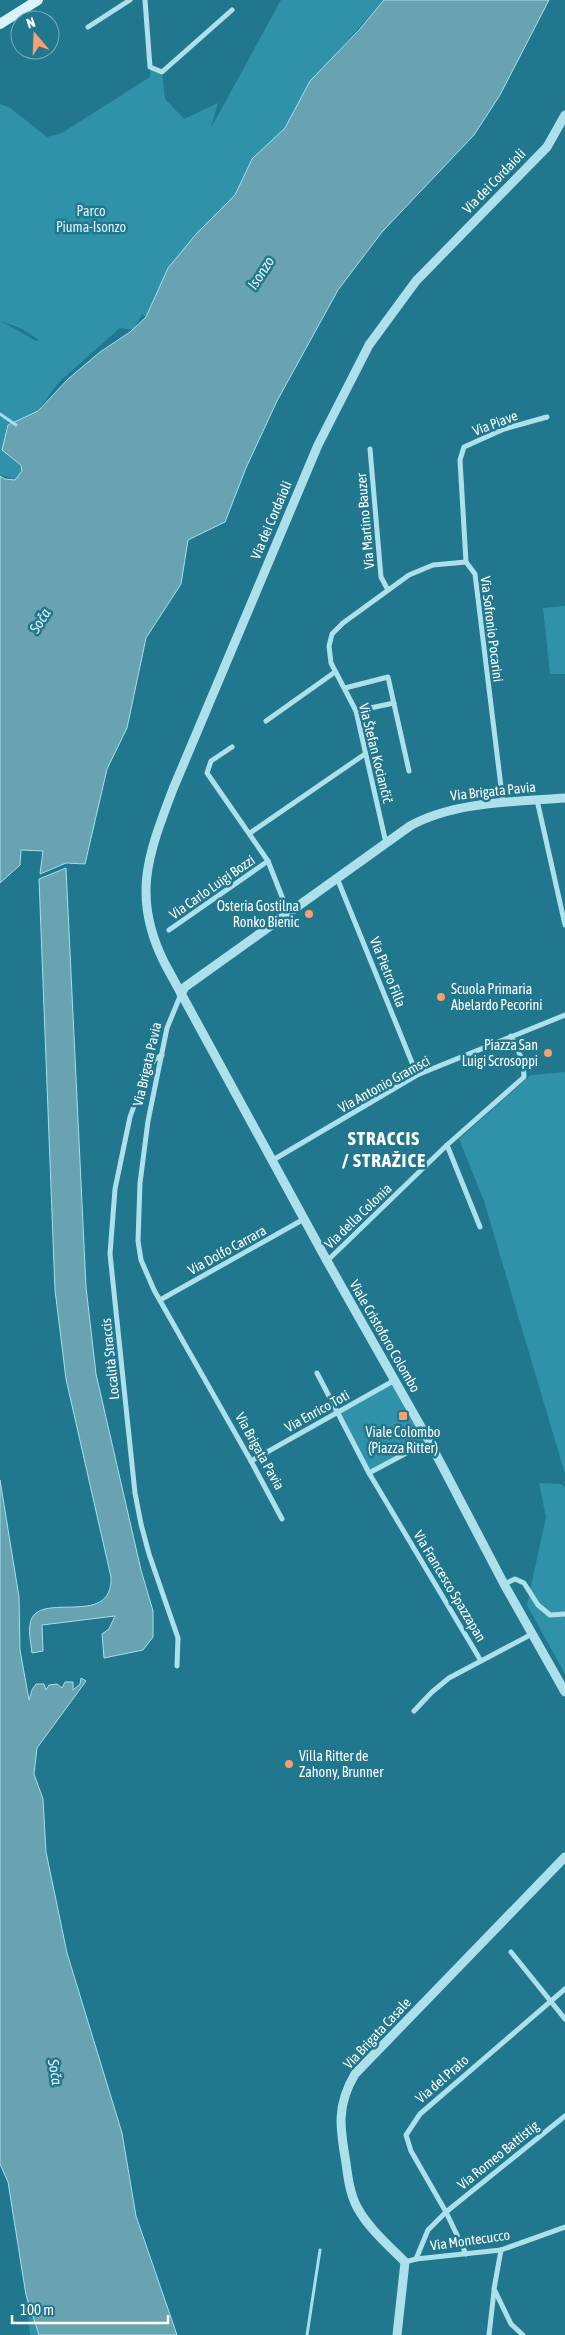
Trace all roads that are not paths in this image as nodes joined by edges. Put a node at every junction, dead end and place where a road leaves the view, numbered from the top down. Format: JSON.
{"nodes":[{"id":1,"x":38,"y":0,"type":"edge"},
{"id":2,"x":130,"y":0,"type":"edge"},
{"id":3,"x":146,"y":0,"type":"edge"},
{"id":4,"x":232,"y":10,"type":"dead end"},
{"id":5,"x":0,"y":24,"type":"edge"},
{"id":6,"x":88,"y":27,"type":"dead end"},
{"id":7,"x":565,"y":115,"type":"edge"},
{"id":8,"x":548,"y":417,"type":"dead end"},
{"id":9,"x":370,"y":449,"type":"dead end"},
{"id":10,"x":460,"y":460,"type":"joint"},
{"id":11,"x":466,"y":562,"type":"junction"},
{"id":12,"x":388,"y":590,"type":"junction"},
{"id":13,"x":334,"y":672,"type":"junction"},
{"id":14,"x":345,"y":688,"type":"junction"},
{"id":15,"x":394,"y":703,"type":"junction"},
{"id":16,"x":356,"y":711,"type":"junction"},
{"id":17,"x":266,"y":721,"type":"dead end"},
{"id":18,"x":232,"y":747,"type":"dead end"},
{"id":19,"x":365,"y":754,"type":"junction"},
{"id":20,"x":409,"y":771,"type":"dead end"},
{"id":21,"x":565,"y":798,"type":"edge"},
{"id":22,"x":537,"y":800,"type":"junction"},
{"id":23,"x":503,"y":804,"type":"junction"},
{"id":24,"x":250,"y":833,"type":"junction"},
{"id":25,"x":386,"y":843,"type":"junction"},
{"id":26,"x":268,"y":862,"type":"junction"},
{"id":27,"x":337,"y":878,"type":"junction"},
{"id":28,"x":288,"y":912,"type":"junction"},
{"id":29,"x":565,"y":925,"type":"edge"},
{"id":30,"x":169,"y":930,"type":"dead end"},
{"id":31,"x":181,"y":994,"type":"junction"},
{"id":32,"x":565,"y":1016,"type":"edge"},
{"id":33,"x":512,"y":1036,"type":"junction"},
{"id":34,"x":162,"y":1055,"type":"junction"},
{"id":35,"x":417,"y":1075,"type":"junction"},
{"id":36,"x":447,"y":1146,"type":"junction"},
{"id":37,"x":273,"y":1160,"type":"junction"},
{"id":38,"x":305,"y":1219,"type":"junction"},
{"id":39,"x":480,"y":1227,"type":"dead end"},
{"id":40,"x":327,"y":1262,"type":"junction"},
{"id":41,"x":160,"y":1300,"type":"junction"},
{"id":42,"x":317,"y":1373,"type":"dead end"},
{"id":43,"x":395,"y":1380,"type":"junction"},
{"id":44,"x":338,"y":1412,"type":"junction"},
{"id":45,"x":429,"y":1440,"type":"junction"},
{"id":46,"x":251,"y":1461,"type":"junction"},
{"id":47,"x":369,"y":1473,"type":"junction"},
{"id":48,"x":282,"y":1519,"type":"dead end"},
{"id":49,"x":504,"y":1584,"type":"junction"},
{"id":50,"x":565,"y":1614,"type":"edge"},
{"id":51,"x":532,"y":1634,"type":"junction"},
{"id":52,"x":481,"y":1661,"type":"junction"},
{"id":53,"x":177,"y":1666,"type":"dead end"},
{"id":54,"x":565,"y":1692,"type":"edge"},
{"id":55,"x":414,"y":1711,"type":"dead end"},
{"id":56,"x":565,"y":1857,"type":"edge"},
{"id":57,"x":510,"y":1952,"type":"dead end"},
{"id":58,"x":565,"y":1989,"type":"edge"},
{"id":59,"x":550,"y":2002,"type":"junction"},
{"id":60,"x":565,"y":2019,"type":"edge"},
{"id":61,"x":565,"y":2116,"type":"edge"},
{"id":62,"x":446,"y":2212,"type":"junction"},
{"id":63,"x":565,"y":2227,"type":"edge"},
{"id":64,"x":501,"y":2250,"type":"junction"},
{"id":65,"x":466,"y":2254,"type":"junction"},
{"id":66,"x":416,"y":2259,"type":"junction"},
{"id":67,"x":405,"y":2262,"type":"junction"},
{"id":68,"x":494,"y":2289,"type":"junction"},
{"id":69,"x":397,"y":2335,"type":"edge"},
{"id":70,"x":489,"y":2335,"type":"edge"},
{"id":71,"x":523,"y":2335,"type":"edge"}],
"edges":[{"from":1,"to":5,"type":"main road"},
{"from":2,"to":6,"type":"street"},
{"from":3,"to":4,"type":"street"},
{"from":7,"to":31,"type":"street","name":"Via dei Cordaioli"},
{"from":8,"to":10,"type":"street","name":"Via Piave"},
{"from":9,"to":12,"type":"street","name":"Via Martino Bauzer"},
{"from":10,"to":11,"type":"street","name":"Via Sofronio Pocarini"},
{"from":11,"to":12,"type":"street","name":"Via Štefan Kociančič"},
{"from":11,"to":23,"type":"street","name":"Via Sofronio Pocarini"},
{"from":12,"to":13,"type":"street","name":"Via Štefan Kociančič"},
{"from":13,"to":14,"type":"street","name":"Via Štefan Kociančič"},
{"from":13,"to":17,"type":"street"},
{"from":14,"to":15,"type":"street"},
{"from":14,"to":16,"type":"street","name":"Via Štefan Kociančič"},
{"from":15,"to":16,"type":"street"},
{"from":15,"to":20,"type":"street"},
{"from":16,"to":19,"type":"street","name":"Via Štefan Kociančič"},
{"from":18,"to":24,"type":"street"},
{"from":19,"to":24,"type":"street"},
{"from":19,"to":25,"type":"street","name":"Via Štefan Kociančič"},
{"from":21,"to":22,"type":"street","name":"Via Brigata Pavia"},
{"from":22,"to":23,"type":"street","name":"Via Brigata Pavia"},
{"from":22,"to":29,"type":"street"},
{"from":23,"to":25,"type":"street","name":"Via Brigata Pavia"},
{"from":24,"to":26,"type":"street"},
{"from":25,"to":27,"type":"street","name":"Via Brigata Pavia"},
{"from":26,"to":28,"type":"street"},
{"from":26,"to":30,"type":"street","name":"Via Carlo Luigi Bozzi"},
{"from":27,"to":28,"type":"street","name":"Via Brigata Pavia"},
{"from":27,"to":35,"type":"street","name":"Via Pietro Filla"},
{"from":28,"to":31,"type":"street","name":"Via Brigata Pavia"},
{"from":31,"to":34,"type":"street","name":"Via Brigata Pavia"},
{"from":31,"to":37,"type":"street","name":"Viale Cristoforo Colombo"},
{"from":32,"to":33,"type":"street"},
{"from":33,"to":35,"type":"street","name":"Via Antonio Gramsci"},
{"from":33,"to":36,"type":"street","name":"Via della Colonia"},
{"from":34,"to":41,"type":"street","name":"Via Brigata Pavia"},
{"from":34,"to":53,"type":"street","name":"Località Straccis"},
{"from":35,"to":37,"type":"street","name":"Via Antonio Gramsci"},
{"from":36,"to":39,"type":"street"},
{"from":36,"to":40,"type":"street","name":"Via della Colonia"},
{"from":37,"to":38,"type":"street","name":"Viale Cristoforo Colombo"},
{"from":38,"to":40,"type":"street","name":"Viale Cristoforo Colombo"},
{"from":38,"to":41,"type":"street","name":"Via Dolfo Carrara"},
{"from":40,"to":43,"type":"street","name":"Viale Cristoforo Colombo"},
{"from":41,"to":46,"type":"street","name":"Via Brigata Pavia"},
{"from":42,"to":44,"type":"street","name":"Via Francesco Spazzapan"},
{"from":43,"to":44,"type":"street","name":"Via Enrico Toti"},
{"from":43,"to":45,"type":"street","name":"Viale Cristoforo Colombo"},
{"from":44,"to":46,"type":"street","name":"Via Enrico Toti"},
{"from":44,"to":47,"type":"street","name":"Via Francesco Spazzapan"},
{"from":45,"to":47,"type":"street"},
{"from":45,"to":49,"type":"street","name":"Viale Cristoforo Colombo"},
{"from":46,"to":48,"type":"street","name":"Via Brigata Pavia"},
{"from":47,"to":52,"type":"street","name":"Via Francesco Spazzapan"},
{"from":49,"to":50,"type":"street"},
{"from":49,"to":51,"type":"street","name":"Viale Cristoforo Colombo"},
{"from":51,"to":52,"type":"street","name":"Via Francesco Spazzapan"},
{"from":51,"to":54,"type":"street","name":"Viale Cristoforo Colombo"},
{"from":52,"to":55,"type":"street"},
{"from":56,"to":67,"type":"street","name":"Via Brigata Casale"},
{"from":57,"to":59,"type":"street"},
{"from":58,"to":59,"type":"street","name":"Via del Prato"},
{"from":59,"to":60,"type":"street"},
{"from":59,"to":62,"type":"street","name":"Via del Prato"},
{"from":61,"to":62,"type":"street","name":"Via Romeo Battistig"},
{"from":62,"to":65,"type":"street"},
{"from":62,"to":66,"type":"street","name":"Via Romeo Battistig"},
{"from":63,"to":64,"type":"street","name":"Via Montecucco"},
{"from":64,"to":65,"type":"street","name":"Via Montecucco"},
{"from":64,"to":68,"type":"street"},
{"from":65,"to":66,"type":"street","name":"Via Montecucco"},
{"from":66,"to":67,"type":"street","name":"Via Montecucco"},
{"from":67,"to":69,"type":"street"},
{"from":68,"to":70,"type":"street"},
{"from":68,"to":71,"type":"street"}]}
